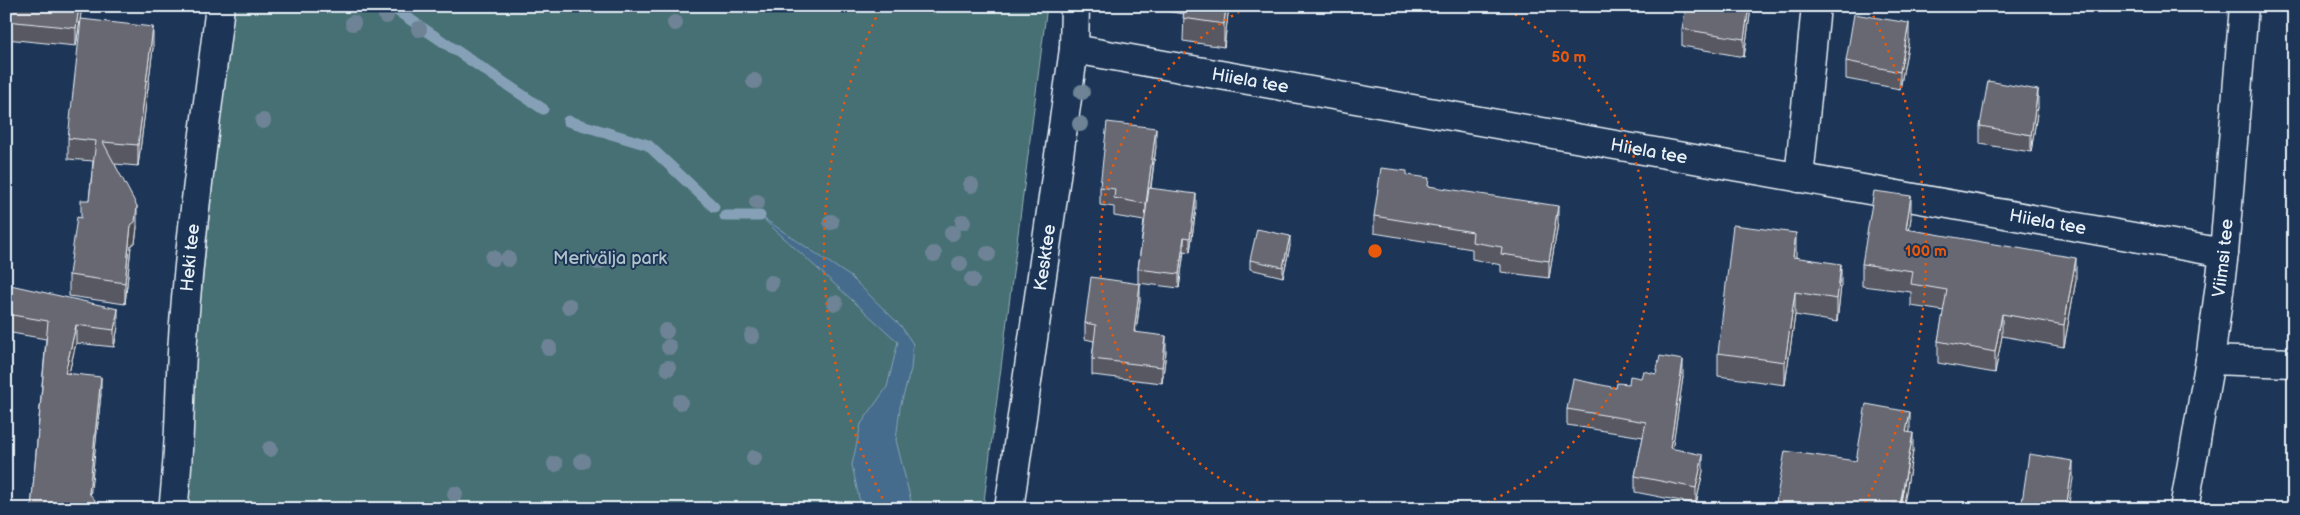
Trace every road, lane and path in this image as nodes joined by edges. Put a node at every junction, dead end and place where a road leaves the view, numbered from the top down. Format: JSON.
{"nodes":[{"id":1,"x":220,"y":6,"type":"edge"},
{"id":2,"x":1075,"y":6,"type":"edge"},
{"id":3,"x":1816,"y":6,"type":"edge"},
{"id":4,"x":2244,"y":6,"type":"edge"},
{"id":5,"x":1074,"y":49,"type":"junction"},
{"id":6,"x":1799,"y":178,"type":"junction"},
{"id":7,"x":2224,"y":253,"type":"junction"},
{"id":8,"x":2210,"y":360,"type":"junction"},
{"id":9,"x":2294,"y":363,"type":"edge"},
{"id":10,"x":173,"y":509,"type":"edge"},
{"id":11,"x":1009,"y":509,"type":"edge"},
{"id":12,"x":2184,"y":509,"type":"edge"}],
"edges":[{"from":1,"to":10,"type":"street","name":"Heki tee"},
{"from":2,"to":5,"type":"street","name":"Kesktee"},
{"from":3,"to":6,"type":"street"},
{"from":4,"to":7,"type":"street","name":"Viimsi tee"},
{"from":5,"to":6,"type":"street","name":"Hiiela tee"},
{"from":5,"to":11,"type":"street","name":"Kesktee"},
{"from":6,"to":7,"type":"street","name":"Hiiela tee"},
{"from":7,"to":8,"type":"street","name":"Viimsi tee"},
{"from":8,"to":9,"type":"street"},
{"from":8,"to":12,"type":"street","name":"Viimsi tee"}]}
